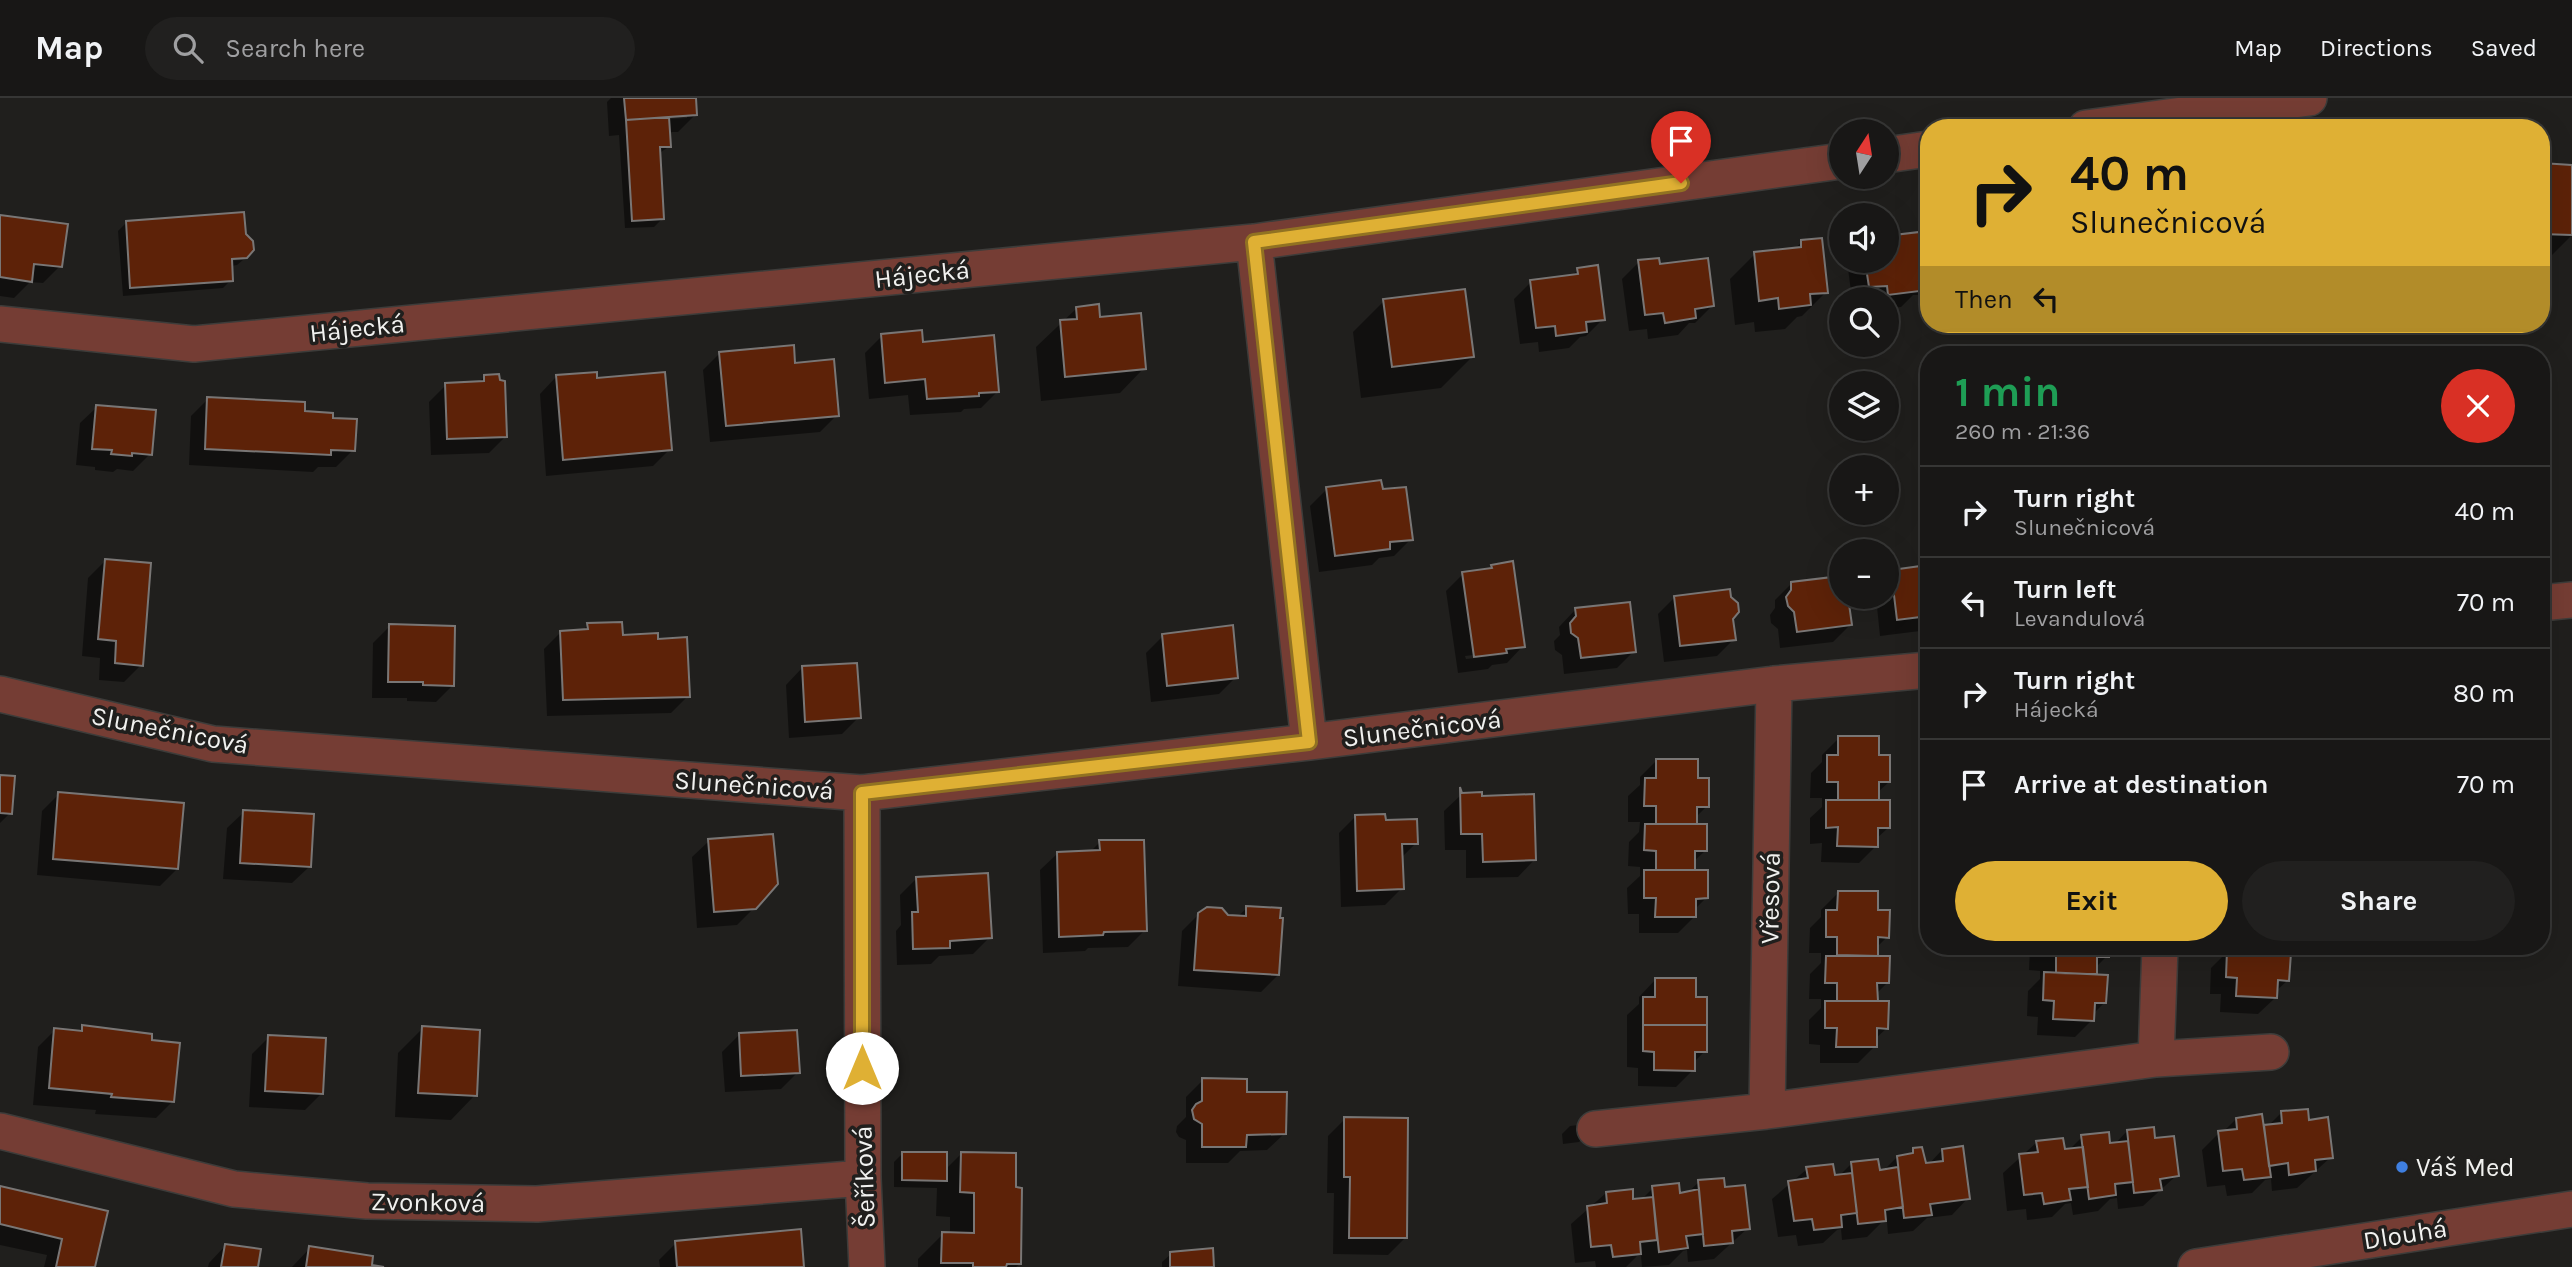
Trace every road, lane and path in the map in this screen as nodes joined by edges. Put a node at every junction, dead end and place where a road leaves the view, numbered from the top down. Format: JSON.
{"nodes":[{"id":1,"x":2298,"y":98,"type":"edge"},
{"id":2,"x":2150,"y":119,"type":"edge"},
{"id":3,"x":1920,"y":150,"type":"edge"},
{"id":4,"x":1899,"y":153,"type":"edge"},
{"id":5,"x":1829,"y":163,"type":"edge"},
{"id":6,"x":1254,"y":242,"type":"junction"},
{"id":7,"x":0,"y":324,"type":"edge"},
{"id":8,"x":2572,"y":600,"type":"edge"},
{"id":9,"x":2550,"y":602,"type":"edge"},
{"id":10,"x":1920,"y":671,"type":"edge"},
{"id":11,"x":1774,"y":684,"type":"junction"},
{"id":12,"x":0,"y":694,"type":"edge"},
{"id":13,"x":1309,"y":742,"type":"junction"},
{"id":14,"x":862,"y":793,"type":"junction"},
{"id":15,"x":2160,"y":955,"type":"edge"},
{"id":16,"x":2271,"y":1052,"type":"dead end"},
{"id":17,"x":2156,"y":1059,"type":"junction"},
{"id":18,"x":1767,"y":1111,"type":"junction"},
{"id":19,"x":1595,"y":1129,"type":"dead end"},
{"id":20,"x":0,"y":1131,"type":"edge"},
{"id":21,"x":863,"y":1178,"type":"junction"},
{"id":22,"x":2572,"y":1209,"type":"edge"},
{"id":23,"x":867,"y":1267,"type":"edge"},
{"id":24,"x":2196,"y":1267,"type":"edge"}],
"edges":[{"from":1,"to":2,"type":"street"},
{"from":3,"to":4,"type":"street"},
{"from":5,"to":6,"type":"street","name":"Hájecká"},
{"from":6,"to":7,"type":"street","name":"Hájecká"},
{"from":6,"to":13,"type":"street"},
{"from":8,"to":9,"type":"street"},
{"from":10,"to":11,"type":"street","name":"Slunečnicová"},
{"from":11,"to":13,"type":"street","name":"Slunečnicová"},
{"from":11,"to":18,"type":"street","name":"Vřesová"},
{"from":12,"to":14,"type":"street","name":"Slunečnicová"},
{"from":13,"to":14,"type":"street","name":"Slunečnicová"},
{"from":14,"to":21,"type":"street","name":"Šeříková"},
{"from":15,"to":17,"type":"street"},
{"from":16,"to":17,"type":"street"},
{"from":17,"to":18,"type":"street"},
{"from":18,"to":19,"type":"street"},
{"from":20,"to":21,"type":"street","name":"Zvonková"},
{"from":21,"to":23,"type":"street","name":"Šeříková"},
{"from":22,"to":24,"type":"street","name":"Dlouhá"}]}
